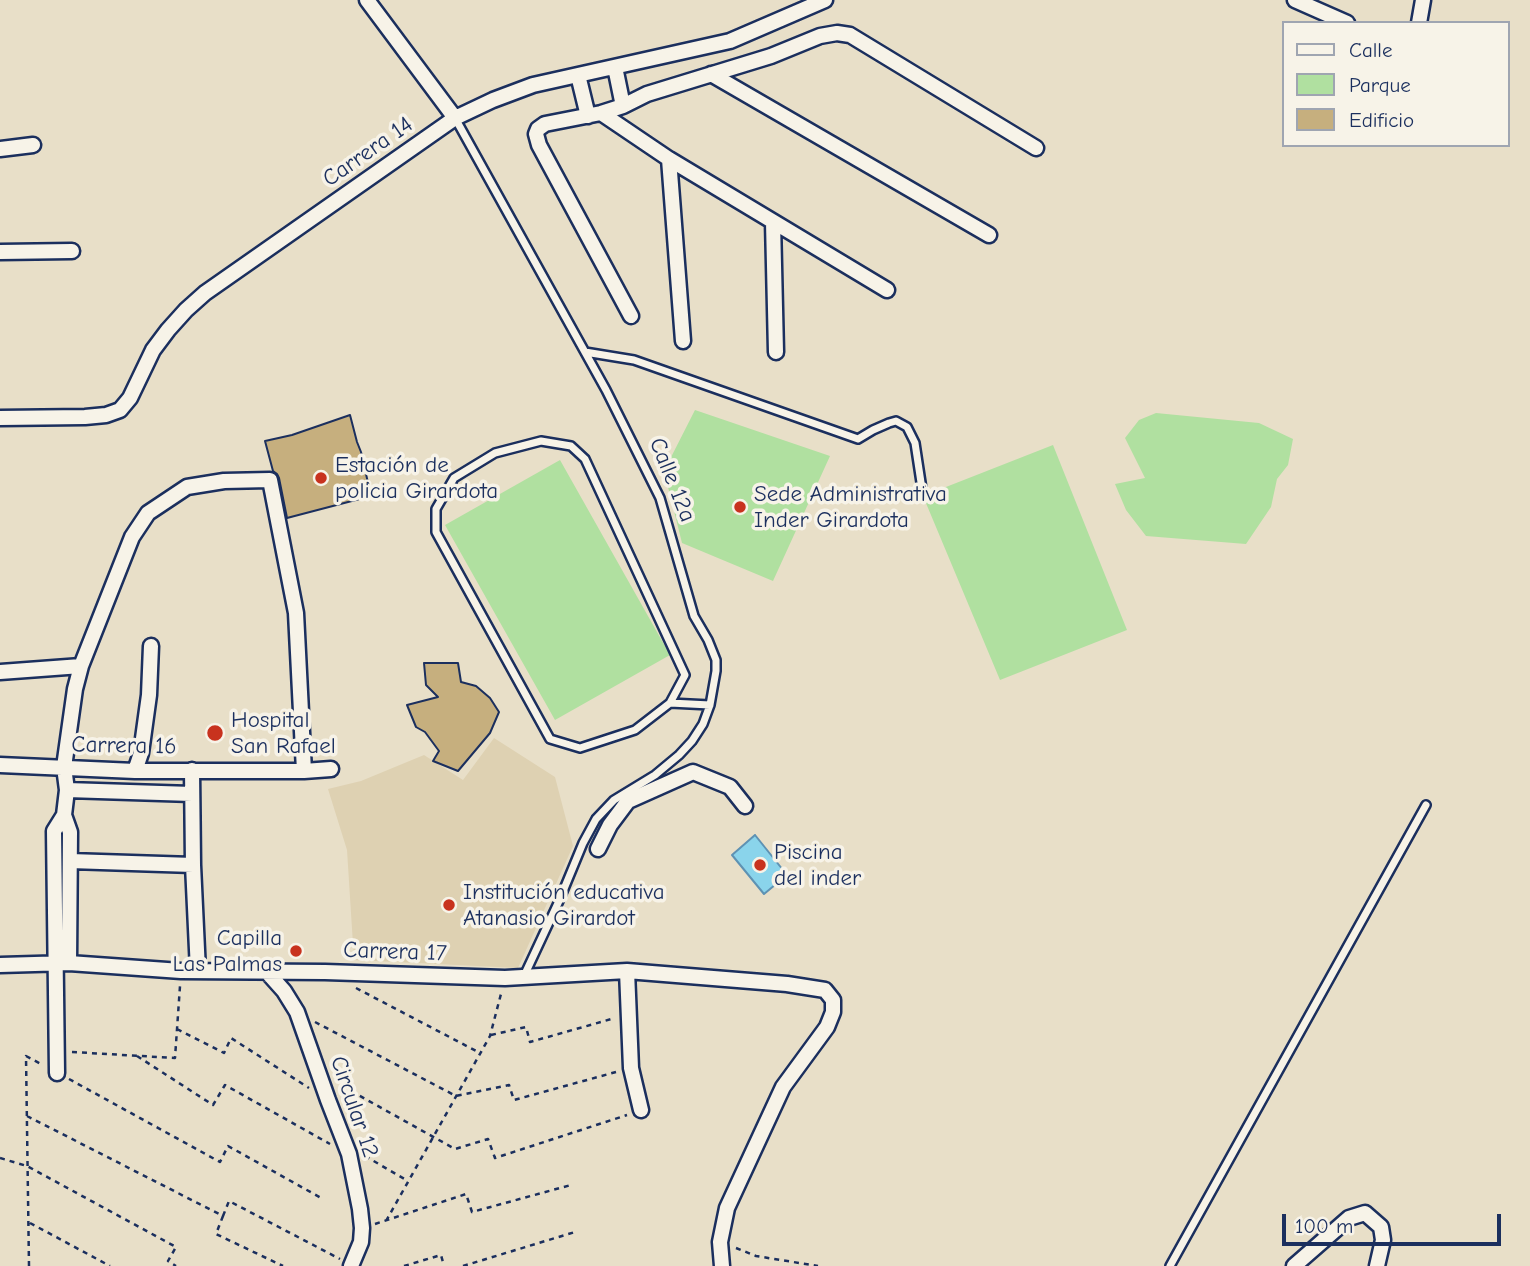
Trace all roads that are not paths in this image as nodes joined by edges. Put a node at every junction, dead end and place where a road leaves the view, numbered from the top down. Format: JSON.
{"nodes":[{"id":1,"x":367,"y":0,"type":"edge"},
{"id":2,"x":825,"y":0,"type":"edge"},
{"id":3,"x":1295,"y":0,"type":"edge"},
{"id":4,"x":1423,"y":0,"type":"edge"},
{"id":5,"x":1342,"y":21,"type":"edge"},
{"id":6,"x":1419,"y":21,"type":"edge"},
{"id":7,"x":615,"y":67,"type":"junction"},
{"id":8,"x":711,"y":74,"type":"junction"},
{"id":9,"x":578,"y":75,"type":"junction"},
{"id":10,"x":623,"y":106,"type":"junction"},
{"id":11,"x":594,"y":114,"type":"junction"},
{"id":12,"x":456,"y":118,"type":"junction"},
{"id":13,"x":33,"y":145,"type":"dead end"},
{"id":14,"x":1036,"y":148,"type":"dead end"},
{"id":15,"x":0,"y":149,"type":"edge"},
{"id":16,"x":669,"y":159,"type":"junction"},
{"id":17,"x":773,"y":222,"type":"junction"},
{"id":18,"x":989,"y":235,"type":"dead end"},
{"id":19,"x":72,"y":251,"type":"dead end"},
{"id":20,"x":0,"y":252,"type":"edge"},
{"id":21,"x":887,"y":290,"type":"dead end"},
{"id":22,"x":631,"y":316,"type":"dead end"},
{"id":23,"x":683,"y":341,"type":"dead end"},
{"id":24,"x":585,"y":352,"type":"junction"},
{"id":25,"x":776,"y":352,"type":"dead end"},
{"id":26,"x":0,"y":418,"type":"edge"},
{"id":27,"x":922,"y":489,"type":"dead end"},
{"id":28,"x":151,"y":646,"type":"dead end"},
{"id":29,"x":81,"y":666,"type":"junction"},
{"id":30,"x":0,"y":672,"type":"edge"},
{"id":31,"x":670,"y":703,"type":"junction"},
{"id":32,"x":710,"y":705,"type":"junction"},
{"id":33,"x":0,"y":765,"type":"edge"},
{"id":34,"x":64,"y":767,"type":"junction"},
{"id":35,"x":331,"y":769,"type":"dead end"},
{"id":36,"x":191,"y":770,"type":"junction"},
{"id":37,"x":135,"y":771,"type":"junction"},
{"id":38,"x":304,"y":771,"type":"junction"},
{"id":39,"x":67,"y":790,"type":"junction"},
{"id":40,"x":192,"y":794,"type":"junction"},
{"id":41,"x":1426,"y":805,"type":"dead end"},
{"id":42,"x":745,"y":806,"type":"dead end"},
{"id":43,"x":64,"y":814,"type":"junction"},
{"id":44,"x":583,"y":843,"type":"junction"},
{"id":45,"x":602,"y":851,"type":"joint"},
{"id":46,"x":70,"y":861,"type":"junction"},
{"id":47,"x":193,"y":865,"type":"junction"},
{"id":48,"x":62,"y":963,"type":"junction"},
{"id":49,"x":0,"y":965,"type":"edge"},
{"id":50,"x":198,"y":971,"type":"junction"},
{"id":51,"x":627,"y":971,"type":"junction"},
{"id":52,"x":267,"y":972,"type":"junction"},
{"id":53,"x":524,"y":976,"type":"junction"},
{"id":54,"x":57,"y":1073,"type":"road end"},
{"id":55,"x":641,"y":1110,"type":"road end"},
{"id":56,"x":351,"y":1266,"type":"edge"},
{"id":57,"x":722,"y":1266,"type":"edge"},
{"id":58,"x":1170,"y":1266,"type":"edge"},
{"id":59,"x":1294,"y":1266,"type":"edge"},
{"id":60,"x":1377,"y":1266,"type":"edge"}],
"edges":[{"from":1,"to":12,"type":"street","name":"Calle 12a"},
{"from":2,"to":7,"type":"street","name":"Carrera 14"},
{"from":3,"to":5,"type":"street"},
{"from":4,"to":6,"type":"street"},
{"from":7,"to":9,"type":"street","name":"Carrera 14"},
{"from":7,"to":10,"type":"street"},
{"from":8,"to":10,"type":"street"},
{"from":8,"to":14,"type":"street"},
{"from":8,"to":18,"type":"street"},
{"from":9,"to":11,"type":"street"},
{"from":9,"to":12,"type":"street","name":"Carrera 14"},
{"from":10,"to":11,"type":"street"},
{"from":11,"to":16,"type":"street"},
{"from":11,"to":22,"type":"street"},
{"from":12,"to":24,"type":"lane","name":"Calle 12a"},
{"from":12,"to":26,"type":"street","name":"Carrera 14"},
{"from":13,"to":15,"type":"street"},
{"from":16,"to":17,"type":"street"},
{"from":16,"to":23,"type":"street"},
{"from":17,"to":21,"type":"street"},
{"from":17,"to":25,"type":"street"},
{"from":19,"to":20,"type":"street"},
{"from":24,"to":27,"type":"lane"},
{"from":24,"to":32,"type":"lane","name":"Calle 12a"},
{"from":28,"to":37,"type":"street"},
{"from":29,"to":30,"type":"street"},
{"from":29,"to":34,"type":"street"},
{"from":29,"to":38,"type":"street"},
{"from":31,"to":31,"type":"lane"},
{"from":31,"to":32,"type":"lane"},
{"from":32,"to":44,"type":"lane","name":"Calle 12a"},
{"from":33,"to":34,"type":"street","name":"Carrera 16"},
{"from":34,"to":37,"type":"street","name":"Carrera 16"},
{"from":34,"to":39,"type":"street"},
{"from":35,"to":38,"type":"street","name":"Carrera 16"},
{"from":36,"to":37,"type":"street","name":"Carrera 16"},
{"from":36,"to":38,"type":"street","name":"Carrera 16"},
{"from":36,"to":40,"type":"street"},
{"from":39,"to":40,"type":"street"},
{"from":39,"to":43,"type":"street"},
{"from":40,"to":47,"type":"street"},
{"from":41,"to":58,"type":"lane"},
{"from":42,"to":45,"type":"street"},
{"from":43,"to":46,"type":"street"},
{"from":43,"to":48,"type":"street"},
{"from":44,"to":45,"type":"lane"},
{"from":44,"to":53,"type":"lane","name":"Calle 12a"},
{"from":46,"to":47,"type":"street"},
{"from":46,"to":48,"type":"street"},
{"from":47,"to":50,"type":"street"},
{"from":48,"to":49,"type":"street","name":"Carrera 17"},
{"from":48,"to":50,"type":"street","name":"Carrera 17"},
{"from":48,"to":54,"type":"street"},
{"from":50,"to":52,"type":"street","name":"Carrera 17"},
{"from":51,"to":53,"type":"street","name":"Carrera 17"},
{"from":51,"to":55,"type":"street"},
{"from":51,"to":57,"type":"street","name":"Carrera 17"},
{"from":52,"to":53,"type":"street","name":"Carrera 17"},
{"from":52,"to":56,"type":"street","name":"Circular 12"},
{"from":59,"to":60,"type":"street"}]}
